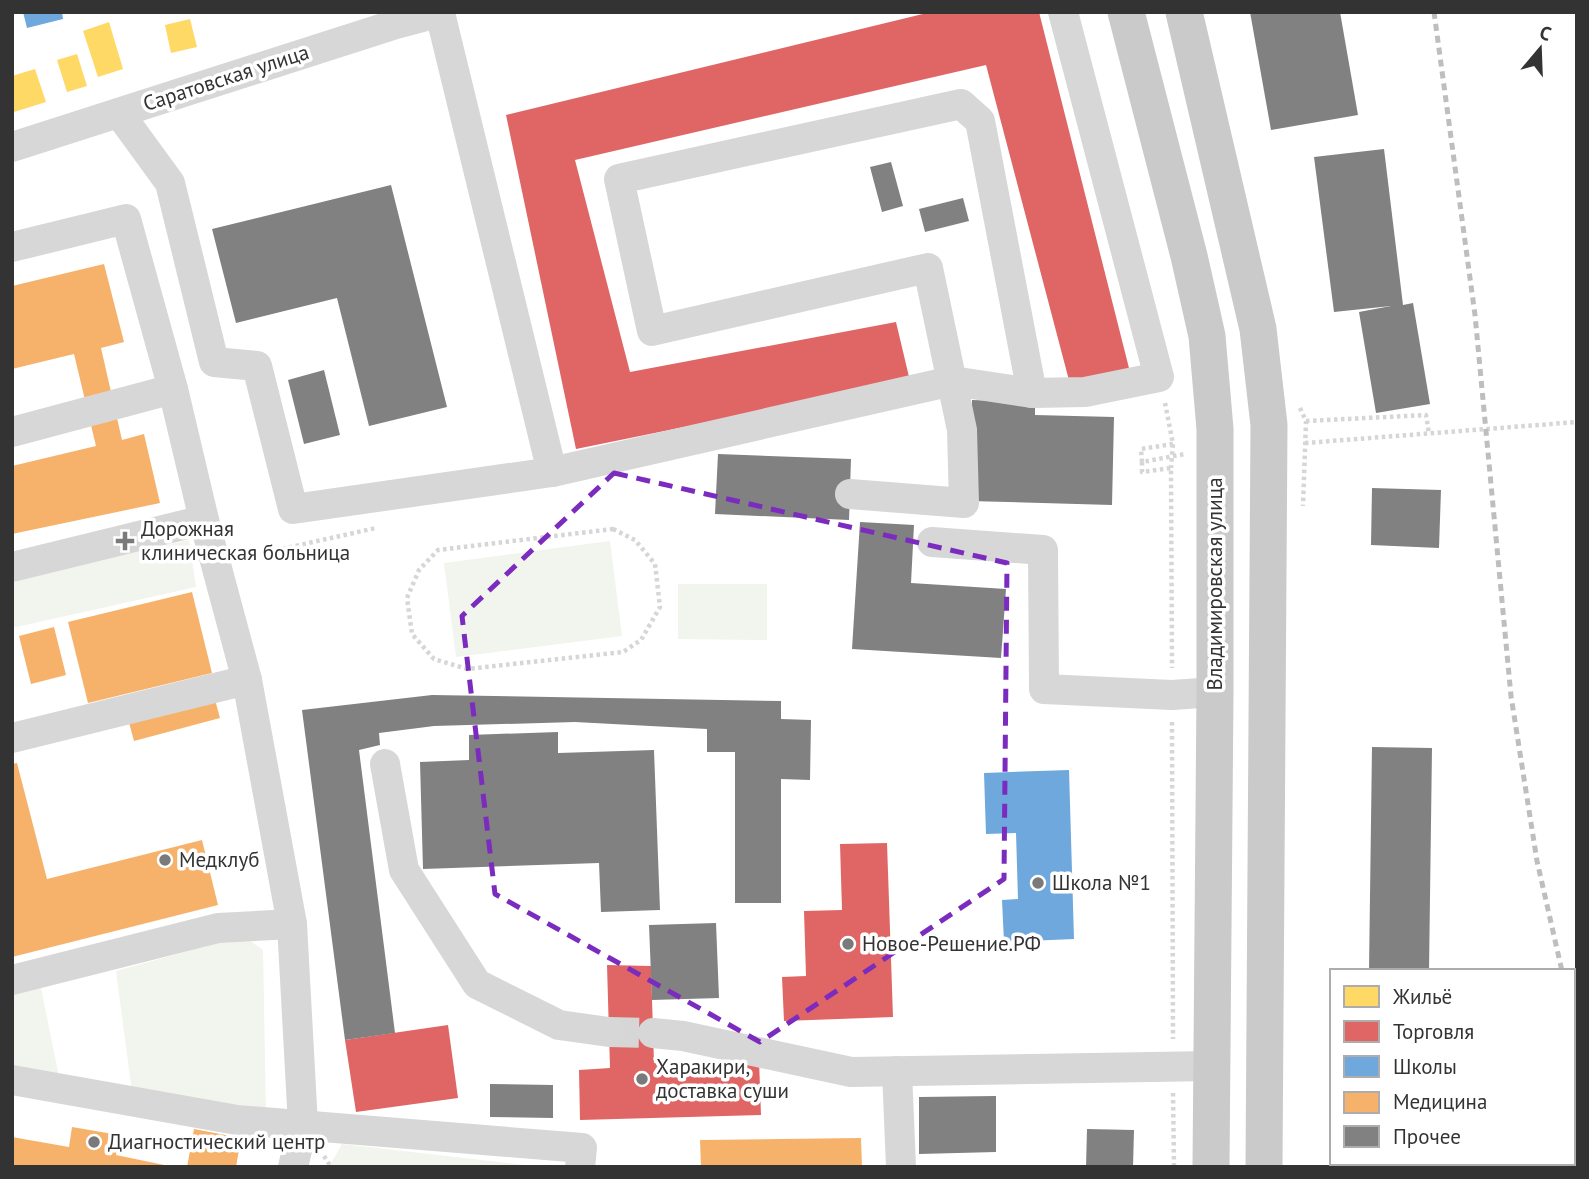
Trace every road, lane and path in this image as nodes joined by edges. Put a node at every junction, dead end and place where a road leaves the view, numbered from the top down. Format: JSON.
{"nodes":[{"id":1,"x":441,"y":12,"type":"edge"},
{"id":2,"x":1063,"y":12,"type":"edge"},
{"id":3,"x":1126,"y":12,"type":"edge"},
{"id":4,"x":1184,"y":12,"type":"edge"},
{"id":5,"x":119,"y":113,"type":"junction"},
{"id":6,"x":12,"y":147,"type":"edge"},
{"id":7,"x":12,"y":247,"type":"edge"},
{"id":8,"x":1159,"y":377,"type":"junction"},
{"id":9,"x":952,"y":381,"type":"junction"},
{"id":10,"x":173,"y":389,"type":"junction"},
{"id":11,"x":1032,"y":393,"type":"junction"},
{"id":12,"x":1306,"y":421,"type":"dead end"},
{"id":13,"x":1577,"y":422,"type":"edge"},
{"id":14,"x":12,"y":432,"type":"edge"},
{"id":15,"x":1429,"y":434,"type":"junction"},
{"id":16,"x":1173,"y":444,"type":"junction"},
{"id":17,"x":1293,"y":444,"type":"dead end"},
{"id":18,"x":1187,"y":453,"type":"dead end"},
{"id":19,"x":1142,"y":462,"type":"junction"},
{"id":20,"x":1171,"y":468,"type":"junction"},
{"id":21,"x":552,"y":472,"type":"junction"},
{"id":22,"x":850,"y":494,"type":"dead end"},
{"id":23,"x":379,"y":496,"type":"junction"},
{"id":24,"x":204,"y":520,"type":"junction"},
{"id":25,"x":932,"y":542,"type":"dead end"},
{"id":26,"x":438,"y":550,"type":"joint"},
{"id":27,"x":216,"y":564,"type":"junction"},
{"id":28,"x":12,"y":567,"type":"edge"},
{"id":29,"x":247,"y":680,"type":"junction"},
{"id":30,"x":1215,"y":692,"type":"junction"},
{"id":31,"x":1172,"y":695,"type":"junction"},
{"id":32,"x":12,"y":738,"type":"edge"},
{"id":33,"x":385,"y":764,"type":"dead end"},
{"id":34,"x":292,"y":924,"type":"junction"},
{"id":35,"x":12,"y":980,"type":"edge"},
{"id":36,"x":609,"y":1032,"type":"tunnel mouth"},
{"id":37,"x":653,"y":1033,"type":"tunnel mouth"},
{"id":38,"x":1211,"y":1066,"type":"junction"},
{"id":39,"x":1173,"y":1067,"type":"junction"},
{"id":40,"x":897,"y":1071,"type":"junction"},
{"id":41,"x":12,"y":1080,"type":"edge"},
{"id":42,"x":303,"y":1125,"type":"junction"},
{"id":43,"x":293,"y":1167,"type":"edge"},
{"id":44,"x":580,"y":1167,"type":"edge"},
{"id":45,"x":901,"y":1167,"type":"edge"},
{"id":46,"x":1174,"y":1167,"type":"edge"},
{"id":47,"x":1211,"y":1167,"type":"edge"},
{"id":48,"x":1264,"y":1167,"type":"edge"}],
"edges":[{"from":1,"to":5,"type":"street","name":"Саратовская улица"},
{"from":1,"to":21,"type":"street"},
{"from":2,"to":8,"type":"street"},
{"from":3,"to":30,"type":"main road","name":"Владимировская улица"},
{"from":4,"to":48,"type":"main road"},
{"from":5,"to":6,"type":"street","name":"Саратовская улица"},
{"from":5,"to":23,"type":"street"},
{"from":7,"to":10,"type":"street"},
{"from":8,"to":11,"type":"street"},
{"from":8,"to":16,"type":"path"},
{"from":9,"to":11,"type":"street"},
{"from":9,"to":11,"type":"street"},
{"from":9,"to":21,"type":"street"},
{"from":9,"to":22,"type":"street"},
{"from":10,"to":14,"type":"street"},
{"from":10,"to":24,"type":"street"},
{"from":12,"to":15,"type":"path"},
{"from":13,"to":15,"type":"path"},
{"from":15,"to":17,"type":"path"},
{"from":16,"to":19,"type":"path"},
{"from":16,"to":20,"type":"path"},
{"from":18,"to":19,"type":"path"},
{"from":19,"to":20,"type":"path"},
{"from":20,"to":31,"type":"path"},
{"from":21,"to":23,"type":"street"},
{"from":23,"to":27,"type":"path"},
{"from":24,"to":27,"type":"street"},
{"from":24,"to":28,"type":"street"},
{"from":25,"to":31,"type":"street"},
{"from":26,"to":26,"type":"path"},
{"from":27,"to":29,"type":"street"},
{"from":29,"to":32,"type":"street"},
{"from":29,"to":34,"type":"street"},
{"from":30,"to":31,"type":"street"},
{"from":30,"to":38,"type":"main road","name":"Владимировская улица"},
{"from":31,"to":39,"type":"path"},
{"from":33,"to":36,"type":"street"},
{"from":34,"to":35,"type":"street"},
{"from":34,"to":42,"type":"street"},
{"from":37,"to":40,"type":"street"},
{"from":38,"to":39,"type":"street"},
{"from":38,"to":47,"type":"main road","name":"Владимировская улица"},
{"from":39,"to":40,"type":"street"},
{"from":39,"to":46,"type":"path"},
{"from":40,"to":45,"type":"street"},
{"from":41,"to":42,"type":"street"},
{"from":42,"to":43,"type":"street"},
{"from":42,"to":44,"type":"street"}]}
